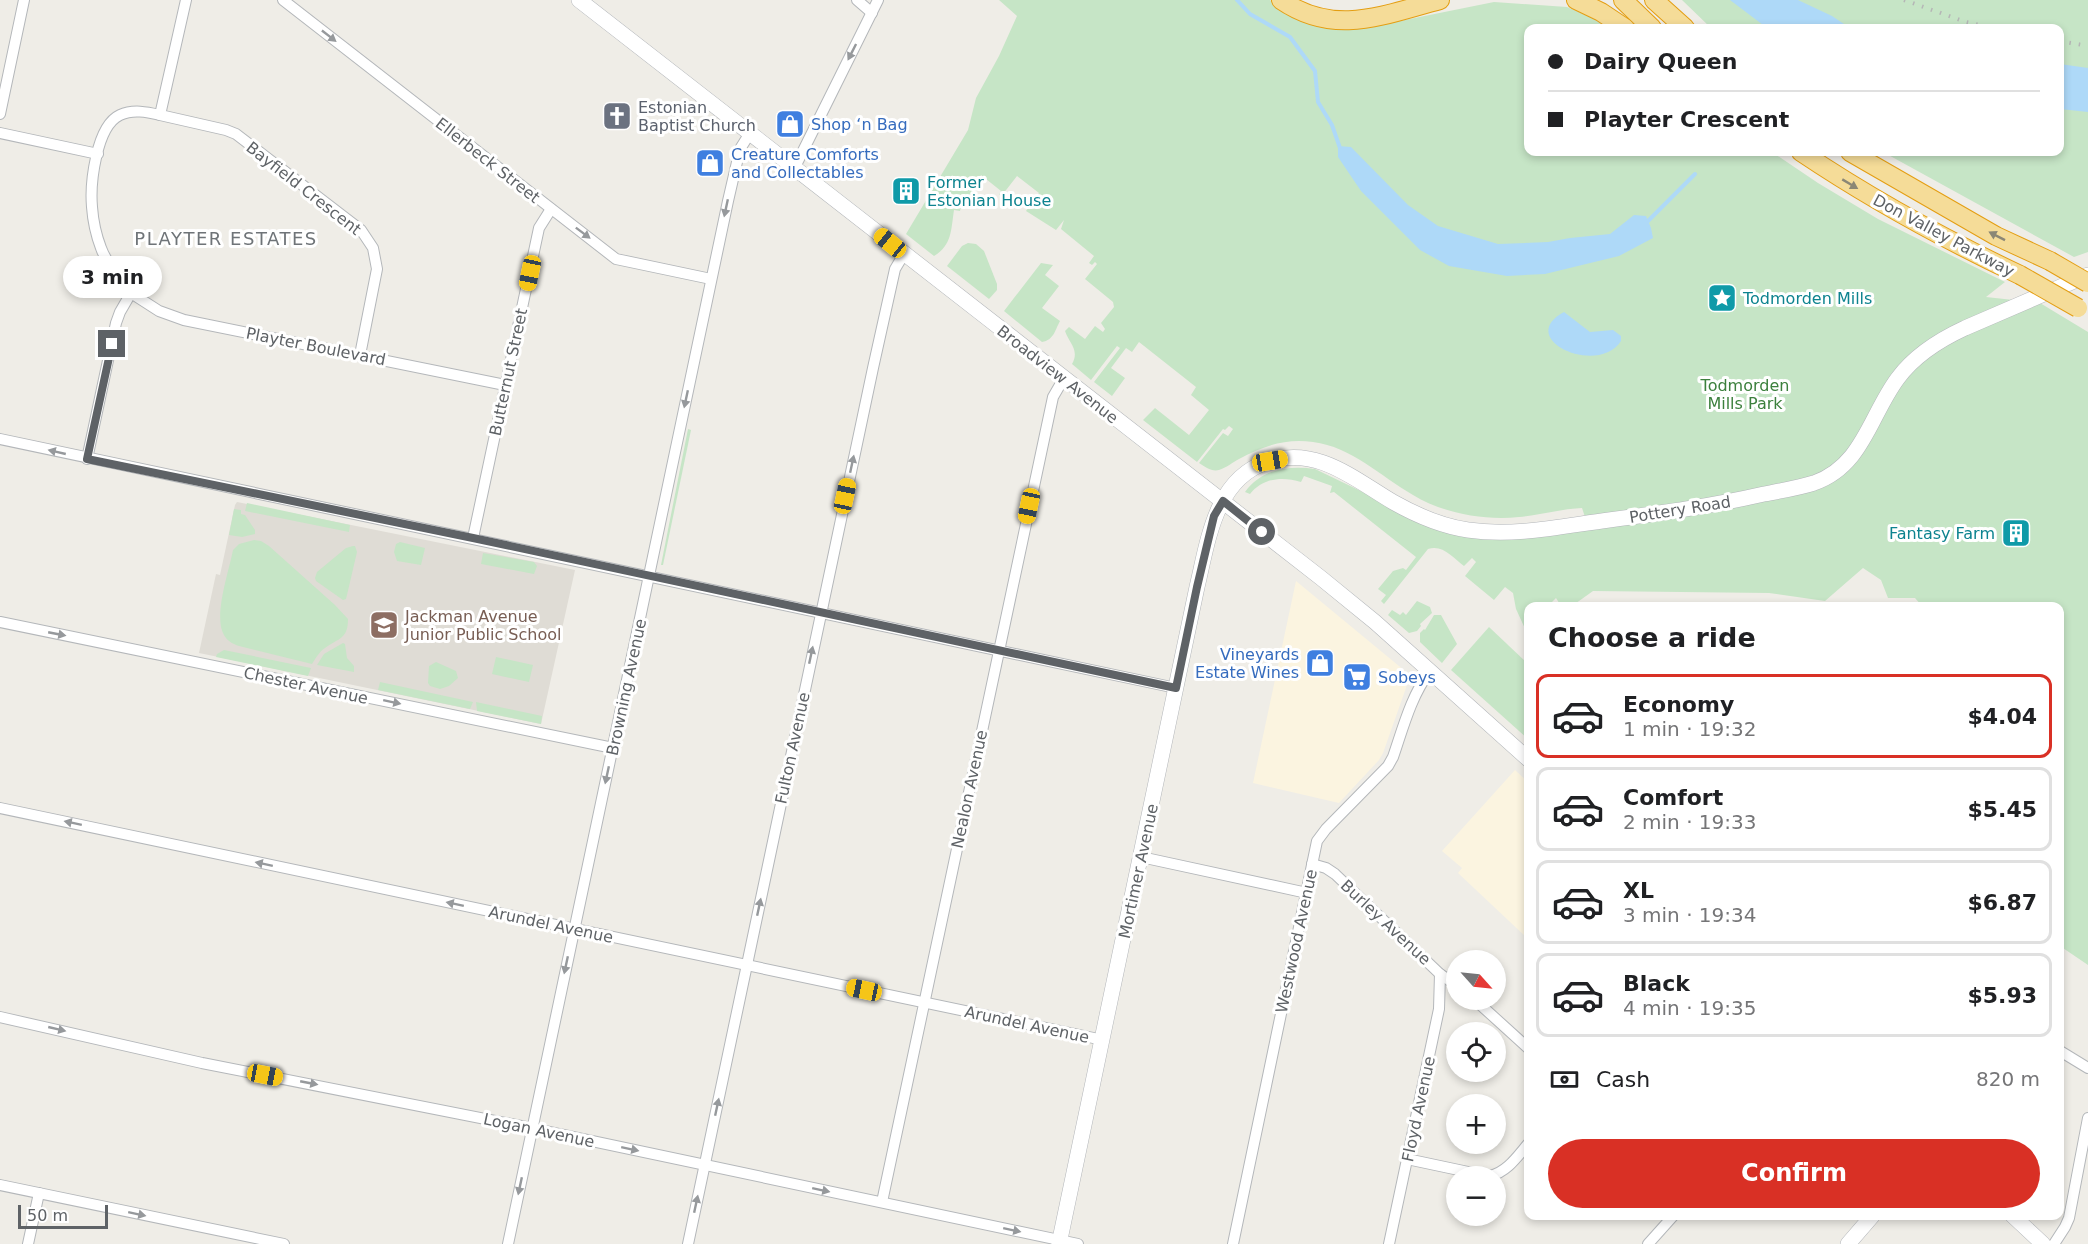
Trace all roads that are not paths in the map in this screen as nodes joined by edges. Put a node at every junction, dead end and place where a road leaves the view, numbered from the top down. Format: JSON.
{"nodes":[{"id":1,"x":24,"y":0,"type":"edge"},
{"id":2,"x":186,"y":0,"type":"edge"},
{"id":3,"x":283,"y":0,"type":"edge"},
{"id":4,"x":579,"y":0,"type":"edge"},
{"id":5,"x":857,"y":0,"type":"edge"},
{"id":6,"x":878,"y":0,"type":"edge"},
{"id":7,"x":1281,"y":0,"type":"edge"},
{"id":8,"x":1301,"y":0,"type":"edge"},
{"id":9,"x":1398,"y":0,"type":"edge"},
{"id":10,"x":1440,"y":0,"type":"edge"},
{"id":11,"x":1576,"y":0,"type":"edge"},
{"id":12,"x":1623,"y":0,"type":"edge"},
{"id":13,"x":1654,"y":0,"type":"edge"},
{"id":14,"x":872,"y":13,"type":"junction"},
{"id":15,"x":1619,"y":24,"type":"edge"},
{"id":16,"x":1648,"y":24,"type":"edge"},
{"id":17,"x":1681,"y":24,"type":"edge"},
{"id":18,"x":0,"y":114,"type":"edge"},
{"id":19,"x":160,"y":115,"type":"junction"},
{"id":20,"x":0,"y":133,"type":"edge"},
{"id":21,"x":750,"y":133,"type":"junction"},
{"id":22,"x":98,"y":154,"type":"junction"},
{"id":23,"x":1808,"y":156,"type":"edge"},
{"id":24,"x":1857,"y":156,"type":"edge"},
{"id":25,"x":795,"y":167,"type":"junction"},
{"id":26,"x":551,"y":209,"type":"junction"},
{"id":27,"x":904,"y":254,"type":"junction"},
{"id":28,"x":2088,"y":275,"type":"edge"},
{"id":29,"x":711,"y":279,"type":"junction"},
{"id":30,"x":2088,"y":283,"type":"edge"},
{"id":31,"x":131,"y":293,"type":"junction"},
{"id":32,"x":2083,"y":311,"type":"edge"},
{"id":33,"x":360,"y":355,"type":"junction"},
{"id":34,"x":1064,"y":378,"type":"junction"},
{"id":35,"x":505,"y":385,"type":"junction"},
{"id":36,"x":0,"y":440,"type":"edge"},
{"id":37,"x":87,"y":459,"type":"junction"},
{"id":38,"x":1223,"y":501,"type":"junction"},
{"id":39,"x":473,"y":538,"type":"junction"},
{"id":40,"x":649,"y":576,"type":"junction"},
{"id":41,"x":820,"y":612,"type":"junction"},
{"id":42,"x":0,"y":622,"type":"edge"},
{"id":43,"x":998,"y":650,"type":"junction"},
{"id":44,"x":1430,"y":671,"type":"junction"},
{"id":45,"x":1176,"y":688,"type":"junction"},
{"id":46,"x":613,"y":748,"type":"junction"},
{"id":47,"x":1524,"y":755,"type":"edge"},
{"id":48,"x":0,"y":808,"type":"edge"},
{"id":49,"x":1141,"y":857,"type":"junction"},
{"id":50,"x":1312,"y":864,"type":"junction"},
{"id":51,"x":1307,"y":893,"type":"junction"},
{"id":52,"x":574,"y":928,"type":"junction"},
{"id":53,"x":747,"y":964,"type":"junction"},
{"id":54,"x":1440,"y":974,"type":"junction"},
{"id":55,"x":1446,"y":978,"type":"edge"},
{"id":56,"x":924,"y":1003,"type":"junction"},
{"id":57,"x":1486,"y":1010,"type":"edge"},
{"id":58,"x":0,"y":1017,"type":"edge"},
{"id":59,"x":1103,"y":1040,"type":"junction"},
{"id":60,"x":1524,"y":1044,"type":"edge"},
{"id":61,"x":2065,"y":1058,"type":"edge"},
{"id":62,"x":2088,"y":1068,"type":"edge"},
{"id":63,"x":2088,"y":1118,"type":"edge"},
{"id":64,"x":532,"y":1129,"type":"junction"},
{"id":65,"x":1524,"y":1149,"type":"edge"},
{"id":66,"x":1407,"y":1160,"type":"junction"},
{"id":67,"x":705,"y":1164,"type":"junction"},
{"id":68,"x":1446,"y":1168,"type":"edge"},
{"id":69,"x":1506,"y":1170,"type":"edge"},
{"id":70,"x":0,"y":1185,"type":"edge"},
{"id":71,"x":39,"y":1193,"type":"junction"},
{"id":72,"x":882,"y":1202,"type":"junction"},
{"id":73,"x":1670,"y":1220,"type":"edge"},
{"id":74,"x":1869,"y":1220,"type":"edge"},
{"id":75,"x":2017,"y":1220,"type":"edge"},
{"id":76,"x":1060,"y":1242,"type":"edge"},
{"id":77,"x":28,"y":1244,"type":"edge"},
{"id":78,"x":284,"y":1244,"type":"edge"},
{"id":79,"x":508,"y":1244,"type":"edge"},
{"id":80,"x":688,"y":1244,"type":"edge"},
{"id":81,"x":1078,"y":1244,"type":"edge"},
{"id":82,"x":1233,"y":1244,"type":"edge"},
{"id":83,"x":1389,"y":1244,"type":"edge"},
{"id":84,"x":1648,"y":1244,"type":"edge"},
{"id":85,"x":1848,"y":1244,"type":"edge"},
{"id":86,"x":2043,"y":1244,"type":"edge"},
{"id":87,"x":2054,"y":1244,"type":"edge"}],
"edges":[{"from":1,"to":18,"type":"street"},
{"from":2,"to":19,"type":"street"},
{"from":3,"to":26,"type":"street","name":"Ellerbeck Street","one_way":true},
{"from":4,"to":21,"type":"street","name":"Broadview Avenue"},
{"from":5,"to":14,"type":"street"},
{"from":6,"to":14,"type":"street"},
{"from":7,"to":10,"type":"highway"},
{"from":8,"to":9,"type":"highway"},
{"from":11,"to":15,"type":"highway"},
{"from":12,"to":16,"type":"highway"},
{"from":13,"to":17,"type":"highway"},
{"from":14,"to":25,"type":"street","one_way":true},
{"from":19,"to":22,"type":"street","name":"Bayfield Crescent"},
{"from":19,"to":33,"type":"street","name":"Bayfield Crescent"},
{"from":20,"to":22,"type":"street"},
{"from":21,"to":25,"type":"street","name":"Broadview Avenue"},
{"from":21,"to":29,"type":"street","name":"Browning Avenue","one_way":true},
{"from":22,"to":31,"type":"street","name":"Bayfield Crescent"},
{"from":23,"to":32,"type":"highway","name":"Don Valley Parkway","one_way":true,"bridge":true},
{"from":30,"to":24,"type":"highway","name":"Don Valley Parkway","one_way":true,"bridge":true},
{"from":25,"to":27,"type":"street","name":"Broadview Avenue"},
{"from":26,"to":29,"type":"street","name":"Ellerbeck Street","one_way":true},
{"from":26,"to":35,"type":"street","name":"Butternut Street"},
{"from":27,"to":34,"type":"street","name":"Broadview Avenue"},
{"from":41,"to":27,"type":"street","name":"Fulton Avenue","one_way":true},
{"from":28,"to":38,"type":"street","name":"Pottery Road"},
{"from":29,"to":40,"type":"street","name":"Browning Avenue","one_way":true},
{"from":31,"to":33,"type":"street","name":"Playter Boulevard"},
{"from":31,"to":37,"type":"street"},
{"from":33,"to":35,"type":"street","name":"Playter Boulevard"},
{"from":34,"to":38,"type":"street","name":"Broadview Avenue"},
{"from":34,"to":43,"type":"street","name":"Nealon Avenue"},
{"from":35,"to":39,"type":"street","name":"Butternut Street"},
{"from":37,"to":36,"type":"street","one_way":true},
{"from":37,"to":39,"type":"street"},
{"from":38,"to":44,"type":"street","name":"Broadview Avenue"},
{"from":38,"to":45,"type":"street","name":"Mortimer Avenue"},
{"from":39,"to":40,"type":"street"},
{"from":40,"to":41,"type":"street"},
{"from":40,"to":46,"type":"street","name":"Browning Avenue"},
{"from":41,"to":43,"type":"street"},
{"from":53,"to":41,"type":"street","name":"Fulton Avenue","one_way":true},
{"from":42,"to":46,"type":"street","name":"Chester Avenue","one_way":true},
{"from":43,"to":45,"type":"street"},
{"from":43,"to":56,"type":"street","name":"Nealon Avenue"},
{"from":44,"to":47,"type":"street","name":"Broadview Avenue"},
{"from":44,"to":50,"type":"street","name":"Westwood Avenue"},
{"from":45,"to":49,"type":"street","name":"Mortimer Avenue"},
{"from":46,"to":52,"type":"street","name":"Browning Avenue","one_way":true},
{"from":52,"to":48,"type":"street","name":"Arundel Avenue","one_way":true},
{"from":49,"to":51,"type":"street"},
{"from":49,"to":59,"type":"street","name":"Mortimer Avenue"},
{"from":50,"to":51,"type":"street","name":"Westwood Avenue"},
{"from":50,"to":54,"type":"street","name":"Burley Avenue"},
{"from":51,"to":82,"type":"street","name":"Westwood Avenue"},
{"from":52,"to":53,"type":"street","name":"Arundel Avenue"},
{"from":52,"to":64,"type":"street","name":"Browning Avenue","one_way":true},
{"from":53,"to":56,"type":"street","name":"Arundel Avenue"},
{"from":67,"to":53,"type":"street","name":"Fulton Avenue","one_way":true},
{"from":54,"to":55,"type":"street","name":"Burley Avenue"},
{"from":54,"to":66,"type":"street","name":"Floyd Avenue"},
{"from":56,"to":59,"type":"street","name":"Arundel Avenue"},
{"from":56,"to":72,"type":"street","name":"Nealon Avenue"},
{"from":57,"to":60,"type":"street"},
{"from":58,"to":64,"type":"street","name":"Logan Avenue","one_way":true},
{"from":59,"to":76,"type":"street","name":"Mortimer Avenue"},
{"from":61,"to":62,"type":"street"},
{"from":63,"to":87,"type":"street"},
{"from":64,"to":67,"type":"street","name":"Logan Avenue","one_way":true},
{"from":64,"to":79,"type":"street","name":"Browning Avenue","one_way":true},
{"from":65,"to":69,"type":"street"},
{"from":66,"to":68,"type":"street"},
{"from":66,"to":83,"type":"street","name":"Floyd Avenue"},
{"from":67,"to":72,"type":"street","name":"Logan Avenue","one_way":true},
{"from":80,"to":67,"type":"street","name":"Fulton Avenue","one_way":true},
{"from":70,"to":71,"type":"street"},
{"from":71,"to":77,"type":"street"},
{"from":71,"to":78,"type":"street","one_way":true},
{"from":72,"to":76,"type":"street","name":"Logan Avenue","one_way":true},
{"from":73,"to":84,"type":"street"},
{"from":74,"to":85,"type":"street"},
{"from":75,"to":86,"type":"street"},
{"from":76,"to":81,"type":"street","name":"Logan Avenue"}]}
